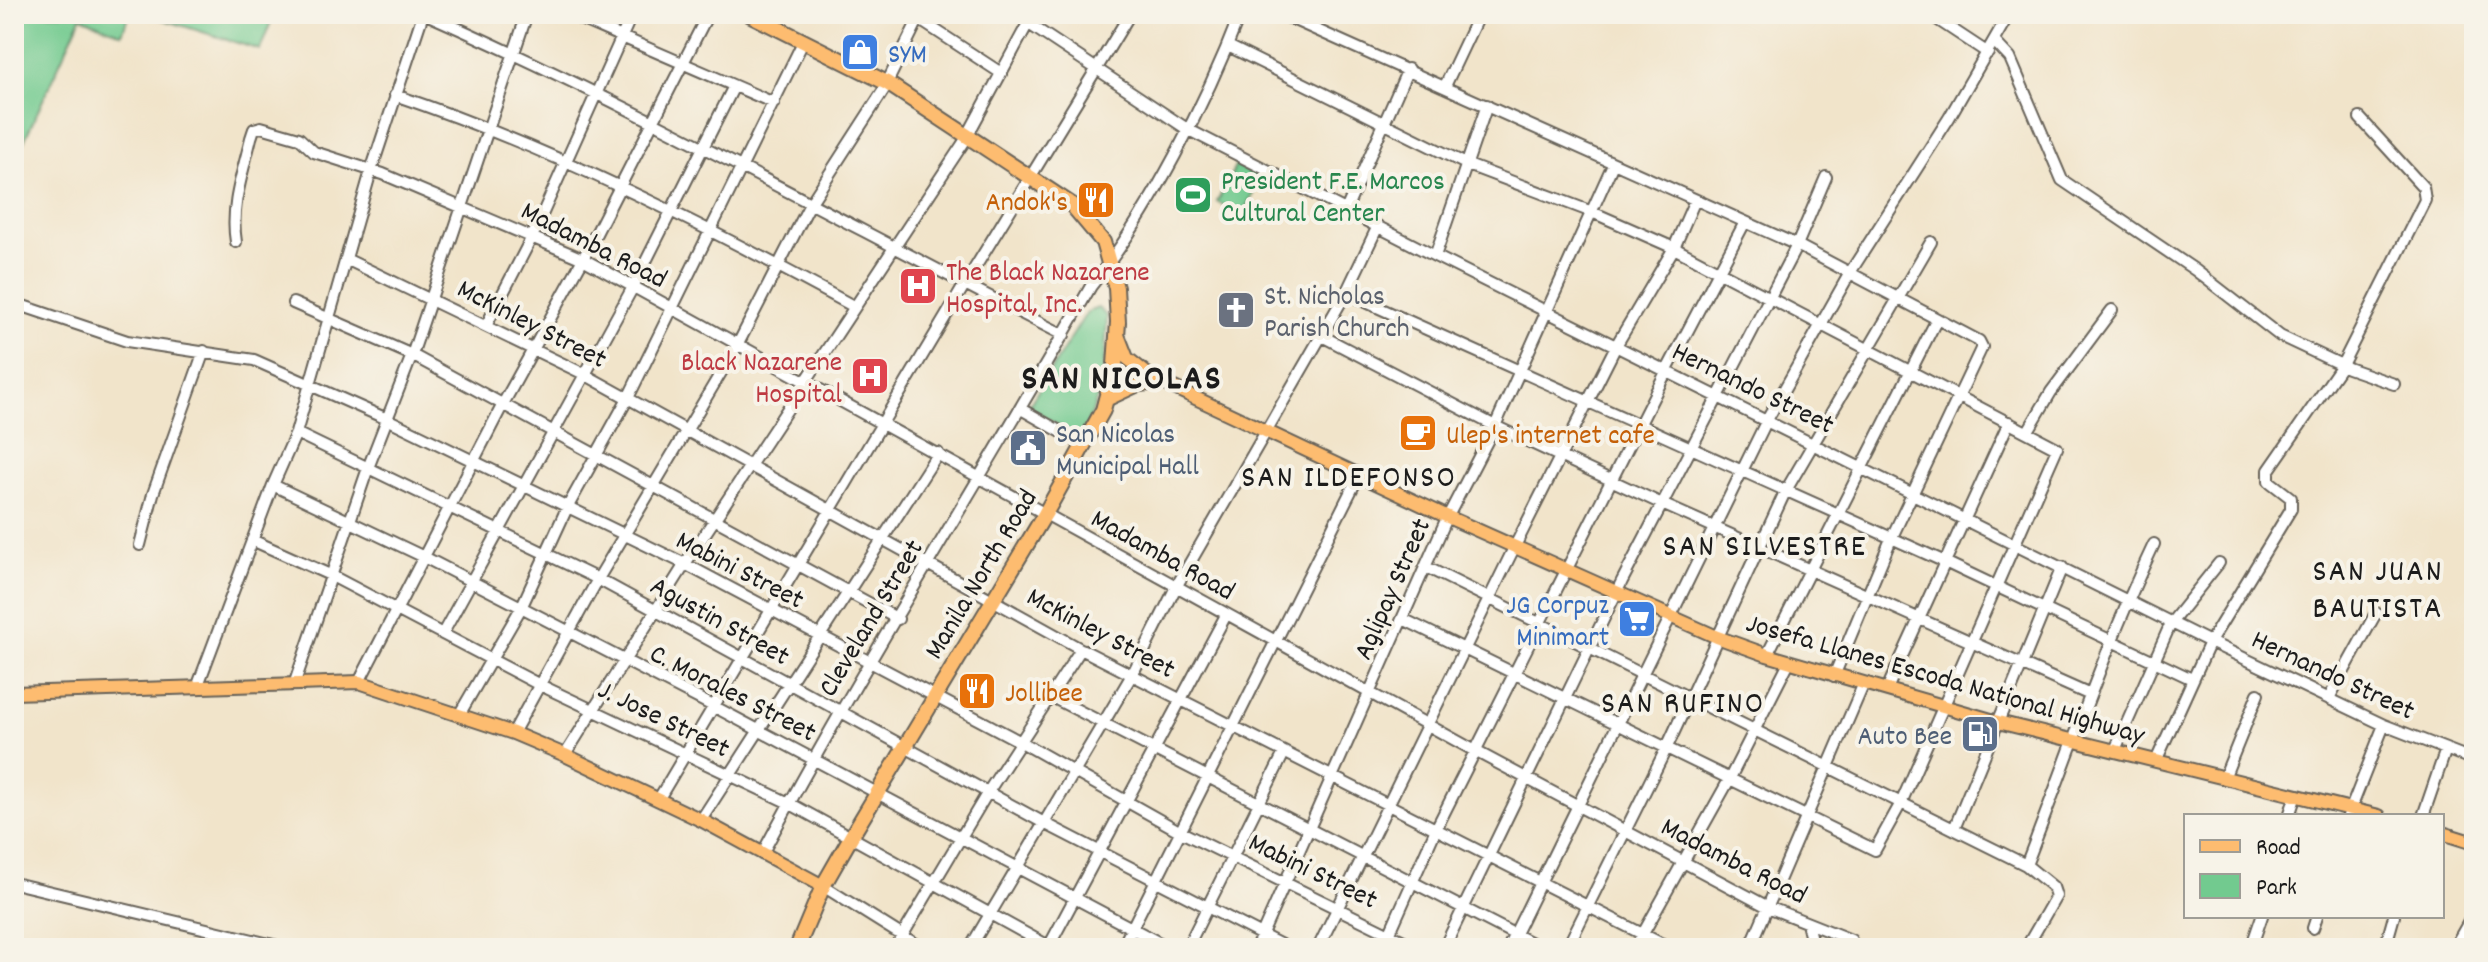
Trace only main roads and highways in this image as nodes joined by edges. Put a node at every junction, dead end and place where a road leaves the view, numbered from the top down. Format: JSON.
{"nodes":[{"id":1,"x":749,"y":14,"type":"edge"},
{"id":2,"x":1117,"y":332,"type":"junction"},
{"id":3,"x":1164,"y":384,"type":"junction"},
{"id":4,"x":1106,"y":400,"type":"junction"},
{"id":5,"x":14,"y":693,"type":"edge"},
{"id":6,"x":2349,"y":812,"type":"edge"},
{"id":7,"x":2444,"y":834,"type":"edge"},
{"id":8,"x":2474,"y":843,"type":"edge"},
{"id":9,"x":823,"y":886,"type":"junction"},
{"id":10,"x":797,"y":948,"type":"edge"}],
"edges":[{"from":1,"to":2,"type":"highway","name":"Manila North Road"},
{"from":2,"to":3,"type":"main road","name":"Josefa Llanes Escoda National Highway"},
{"from":2,"to":4,"type":"highway","name":"Manila North Road"},
{"from":3,"to":4,"type":"main road"},
{"from":3,"to":6,"type":"main road","name":"Josefa Llanes Escoda National Highway"},
{"from":4,"to":9,"type":"highway","name":"Manila North Road"},
{"from":5,"to":9,"type":"main road"},
{"from":7,"to":8,"type":"main road"},
{"from":9,"to":10,"type":"highway","name":"Manila North Road"}]}
